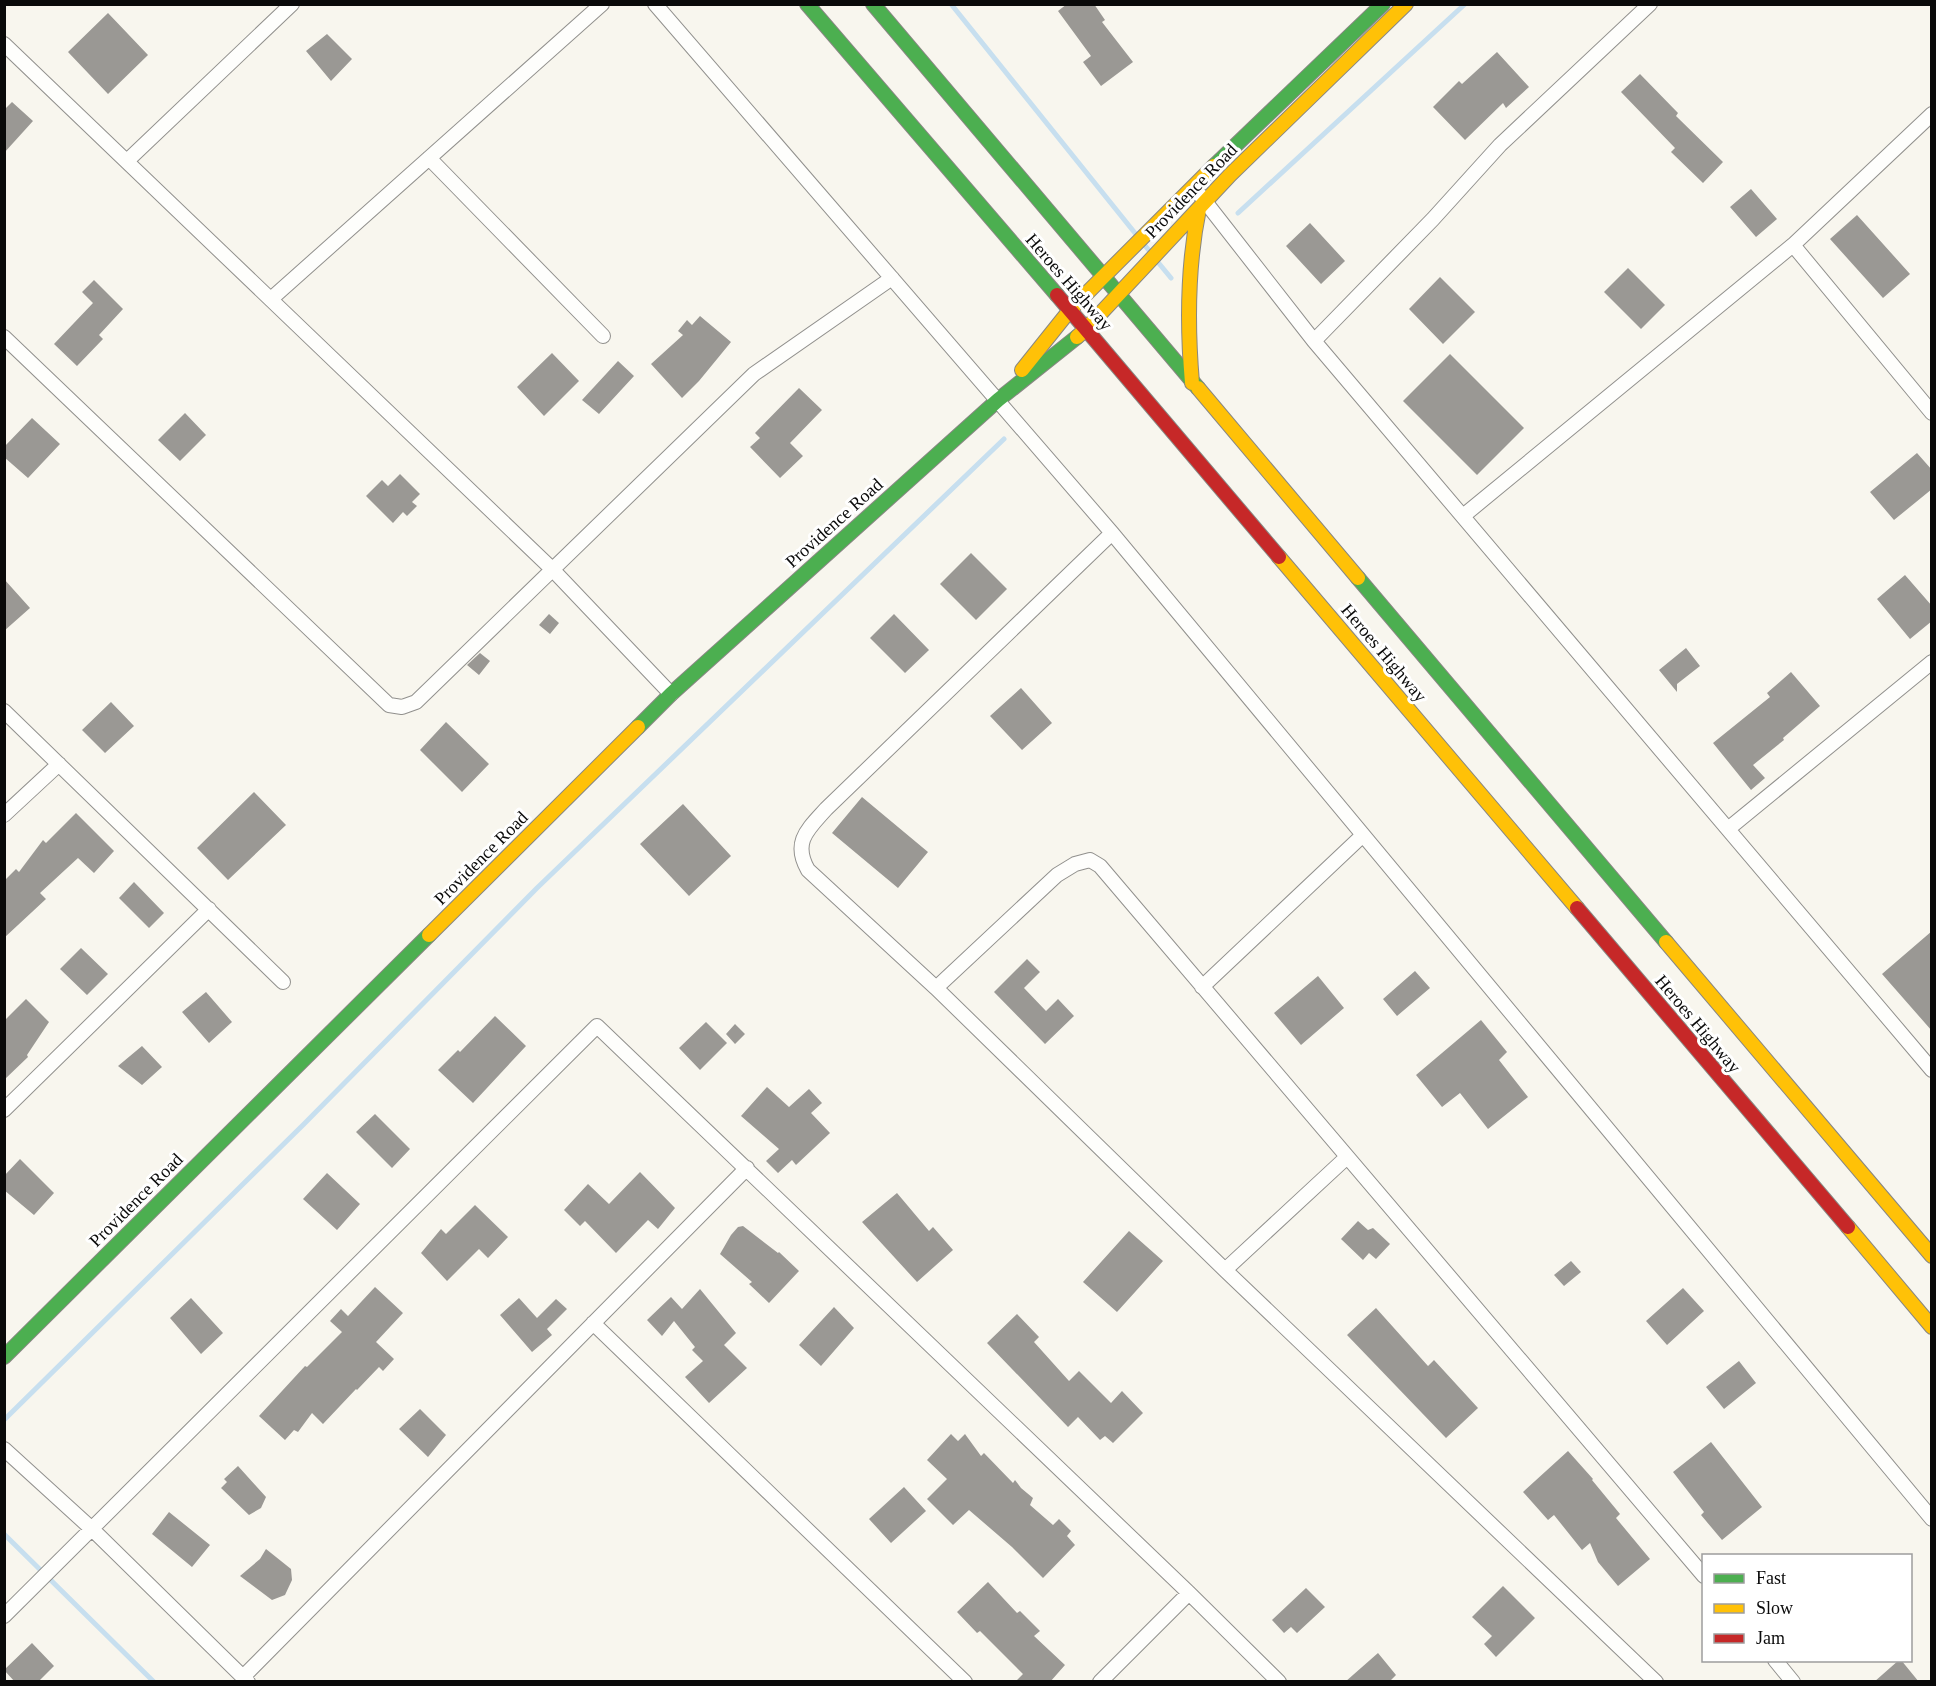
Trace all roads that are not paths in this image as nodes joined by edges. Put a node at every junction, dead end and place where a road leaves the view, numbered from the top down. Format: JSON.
{"nodes":[{"id":1,"x":292,"y":4,"type":"edge"},
{"id":2,"x":602,"y":4,"type":"edge"},
{"id":3,"x":655,"y":4,"type":"edge"},
{"id":4,"x":807,"y":4,"type":"edge"},
{"id":5,"x":873,"y":4,"type":"edge"},
{"id":6,"x":1383,"y":4,"type":"edge"},
{"id":7,"x":1406,"y":4,"type":"edge"},
{"id":8,"x":1650,"y":4,"type":"edge"},
{"id":9,"x":4,"y":44,"type":"edge"},
{"id":10,"x":1930,"y":118,"type":"edge"},
{"id":11,"x":429,"y":158,"type":"junction"},
{"id":12,"x":127,"y":161,"type":"junction"},
{"id":13,"x":1193,"y":186,"type":"junction"},
{"id":14,"x":1202,"y":204,"type":"junction"},
{"id":15,"x":1793,"y":245,"type":"junction"},
{"id":16,"x":892,"y":278,"type":"junction"},
{"id":17,"x":1103,"y":278,"type":"junction"},
{"id":18,"x":1117,"y":295,"type":"junction"},
{"id":19,"x":271,"y":299,"type":"junction"},
{"id":20,"x":1070,"y":310,"type":"junction"},
{"id":21,"x":1086,"y":329,"type":"junction"},
{"id":22,"x":603,"y":336,"type":"dead end"},
{"id":23,"x":4,"y":338,"type":"edge"},
{"id":24,"x":1314,"y":341,"type":"junction"},
{"id":25,"x":1192,"y":383,"type":"junction"},
{"id":26,"x":998,"y":400,"type":"junction"},
{"id":27,"x":1932,"y":413,"type":"edge"},
{"id":28,"x":1462,"y":516,"type":"junction"},
{"id":29,"x":1112,"y":533,"type":"junction"},
{"id":30,"x":552,"y":569,"type":"junction"},
{"id":31,"x":1932,"y":662,"type":"edge"},
{"id":32,"x":670,"y":694,"type":"junction"},
{"id":33,"x":4,"y":711,"type":"edge"},
{"id":34,"x":59,"y":764,"type":"junction"},
{"id":35,"x":4,"y":816,"type":"edge"},
{"id":36,"x":1728,"y":830,"type":"junction"},
{"id":37,"x":1363,"y":835,"type":"junction"},
{"id":38,"x":209,"y":909,"type":"junction"},
{"id":39,"x":283,"y":982,"type":"dead end"},
{"id":40,"x":1202,"y":987,"type":"junction"},
{"id":41,"x":936,"y":988,"type":"junction"},
{"id":42,"x":1932,"y":1070,"type":"edge"},
{"id":43,"x":4,"y":1110,"type":"edge"},
{"id":44,"x":1347,"y":1157,"type":"junction"},
{"id":45,"x":747,"y":1168,"type":"junction"},
{"id":46,"x":1932,"y":1256,"type":"edge"},
{"id":47,"x":1225,"y":1270,"type":"junction"},
{"id":48,"x":593,"y":1323,"type":"junction"},
{"id":49,"x":1932,"y":1327,"type":"edge"},
{"id":50,"x":4,"y":1357,"type":"edge"},
{"id":51,"x":4,"y":1449,"type":"edge"},
{"id":52,"x":1932,"y":1519,"type":"edge"},
{"id":53,"x":93,"y":1530,"type":"junction"},
{"id":54,"x":1702,"y":1574,"type":"edge"},
{"id":55,"x":1189,"y":1593,"type":"junction"},
{"id":56,"x":4,"y":1616,"type":"edge"},
{"id":57,"x":1777,"y":1662,"type":"edge"},
{"id":58,"x":245,"y":1679,"type":"edge"},
{"id":59,"x":965,"y":1682,"type":"edge"},
{"id":60,"x":1100,"y":1682,"type":"edge"},
{"id":61,"x":1279,"y":1682,"type":"edge"},
{"id":62,"x":1656,"y":1682,"type":"edge"},
{"id":63,"x":1793,"y":1682,"type":"edge"}],
"edges":[{"from":1,"to":12,"type":"street"},
{"from":2,"to":11,"type":"street"},
{"from":3,"to":16,"type":"street"},
{"from":4,"to":20,"type":"main road","name":"Heroes Highway"},
{"from":5,"to":17,"type":"main road","name":"Heroes Highway"},
{"from":6,"to":13,"type":"main road","name":"Providence Road"},
{"from":7,"to":14,"type":"main road","name":"Providence Road"},
{"from":8,"to":24,"type":"street"},
{"from":9,"to":12,"type":"street"},
{"from":10,"to":15,"type":"street"},
{"from":11,"to":19,"type":"street"},
{"from":11,"to":22,"type":"street"},
{"from":12,"to":19,"type":"street"},
{"from":13,"to":14,"type":"street"},
{"from":13,"to":17,"type":"main road","name":"Providence Road"},
{"from":14,"to":18,"type":"main road","name":"Providence Road"},
{"from":14,"to":24,"type":"street"},
{"from":14,"to":25,"type":"main road"},
{"from":15,"to":27,"type":"street"},
{"from":15,"to":28,"type":"street"},
{"from":16,"to":26,"type":"street"},
{"from":16,"to":30,"type":"street"},
{"from":17,"to":18,"type":"main road","name":"Heroes Highway"},
{"from":17,"to":20,"type":"main road","name":"Providence Road"},
{"from":18,"to":21,"type":"main road","name":"Providence Road"},
{"from":18,"to":25,"type":"main road","name":"Heroes Highway"},
{"from":19,"to":30,"type":"street"},
{"from":20,"to":21,"type":"main road","name":"Heroes Highway"},
{"from":20,"to":26,"type":"main road","name":"Providence Road"},
{"from":21,"to":26,"type":"main road","name":"Providence Road"},
{"from":21,"to":49,"type":"main road","name":"Heroes Highway"},
{"from":23,"to":30,"type":"street"},
{"from":24,"to":28,"type":"street"},
{"from":25,"to":46,"type":"main road","name":"Heroes Highway"},
{"from":26,"to":29,"type":"street"},
{"from":26,"to":32,"type":"main road","name":"Providence Road"},
{"from":28,"to":36,"type":"street"},
{"from":29,"to":37,"type":"street"},
{"from":29,"to":41,"type":"street"},
{"from":30,"to":32,"type":"street"},
{"from":31,"to":36,"type":"street"},
{"from":32,"to":50,"type":"main road","name":"Providence Road"},
{"from":33,"to":34,"type":"street"},
{"from":34,"to":35,"type":"street"},
{"from":34,"to":38,"type":"street"},
{"from":36,"to":42,"type":"street"},
{"from":37,"to":40,"type":"street"},
{"from":37,"to":52,"type":"street"},
{"from":38,"to":39,"type":"street"},
{"from":38,"to":43,"type":"street"},
{"from":40,"to":41,"type":"street"},
{"from":40,"to":44,"type":"street"},
{"from":41,"to":47,"type":"street"},
{"from":44,"to":47,"type":"street"},
{"from":44,"to":54,"type":"street"},
{"from":45,"to":48,"type":"street"},
{"from":45,"to":53,"type":"street"},
{"from":45,"to":55,"type":"street"},
{"from":47,"to":62,"type":"street"},
{"from":48,"to":58,"type":"street"},
{"from":48,"to":59,"type":"street"},
{"from":51,"to":53,"type":"street"},
{"from":53,"to":56,"type":"street"},
{"from":53,"to":58,"type":"street"},
{"from":55,"to":60,"type":"street"},
{"from":55,"to":61,"type":"street"},
{"from":57,"to":63,"type":"street"}]}
